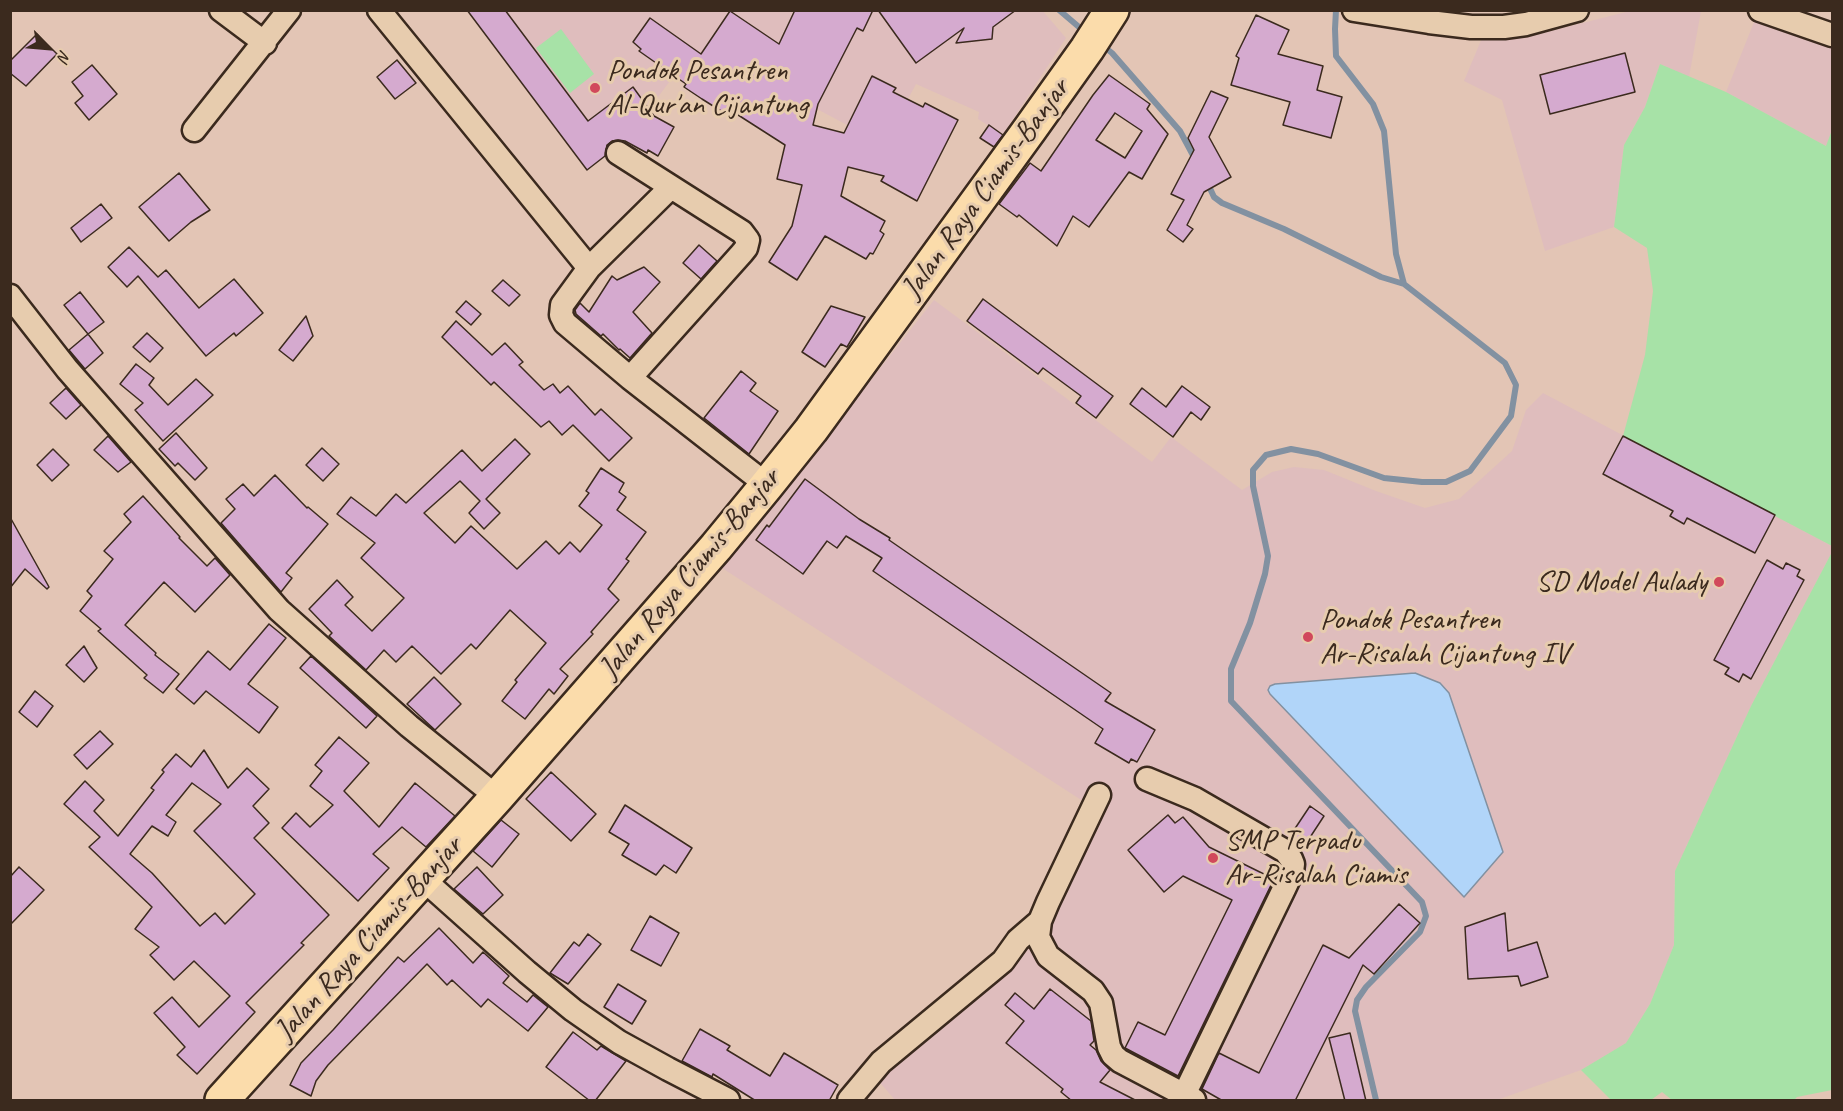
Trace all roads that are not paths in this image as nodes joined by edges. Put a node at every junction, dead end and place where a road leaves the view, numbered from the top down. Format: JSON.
{"nodes":[{"id":1,"x":221,"y":10,"type":"edge"},
{"id":2,"x":289,"y":10,"type":"edge"},
{"id":3,"x":379,"y":10,"type":"edge"},
{"id":4,"x":1354,"y":10,"type":"edge"},
{"id":5,"x":1577,"y":10,"type":"edge"},
{"id":6,"x":1760,"y":10,"type":"edge"},
{"id":7,"x":1100,"y":30,"type":"edge"},
{"id":8,"x":1833,"y":35,"type":"edge"},
{"id":9,"x":265,"y":43,"type":"junction"},
{"id":10,"x":194,"y":130,"type":"dead end"},
{"id":11,"x":618,"y":153,"type":"dead end"},
{"id":12,"x":671,"y":187,"type":"junction"},
{"id":13,"x":589,"y":268,"type":"junction"},
{"id":14,"x":10,"y":296,"type":"edge"},
{"id":15,"x":630,"y":378,"type":"junction"},
{"id":16,"x":767,"y":485,"type":"junction"},
{"id":17,"x":1147,"y":779,"type":"dead end"},
{"id":18,"x":1099,"y":795,"type":"dead end"},
{"id":19,"x":497,"y":797,"type":"junction"},
{"id":20,"x":423,"y":879,"type":"junction"},
{"id":21,"x":1040,"y":921,"type":"junction"},
{"id":22,"x":713,"y":1097,"type":"edge"},
{"id":23,"x":1189,"y":1098,"type":"edge"},
{"id":24,"x":222,"y":1101,"type":"edge"},
{"id":25,"x":849,"y":1101,"type":"edge"}],
"edges":[{"from":1,"to":9,"type":"street"},
{"from":2,"to":9,"type":"street"},
{"from":3,"to":13,"type":"street"},
{"from":4,"to":5,"type":"street"},
{"from":6,"to":8,"type":"street"},
{"from":7,"to":16,"type":"highway","name":"Jalan Raya Ciamis-Banjar"},
{"from":9,"to":10,"type":"street"},
{"from":11,"to":12,"type":"street"},
{"from":12,"to":13,"type":"street"},
{"from":12,"to":15,"type":"street"},
{"from":13,"to":15,"type":"street"},
{"from":14,"to":19,"type":"street"},
{"from":15,"to":16,"type":"street"},
{"from":16,"to":19,"type":"highway","name":"Jalan Raya Ciamis-Banjar"},
{"from":17,"to":23,"type":"street"},
{"from":18,"to":21,"type":"street"},
{"from":19,"to":20,"type":"highway","name":"Jalan Raya Ciamis-Banjar"},
{"from":20,"to":22,"type":"street"},
{"from":20,"to":24,"type":"highway","name":"Jalan Raya Ciamis-Banjar"},
{"from":21,"to":23,"type":"street"},
{"from":21,"to":25,"type":"street"}]}
